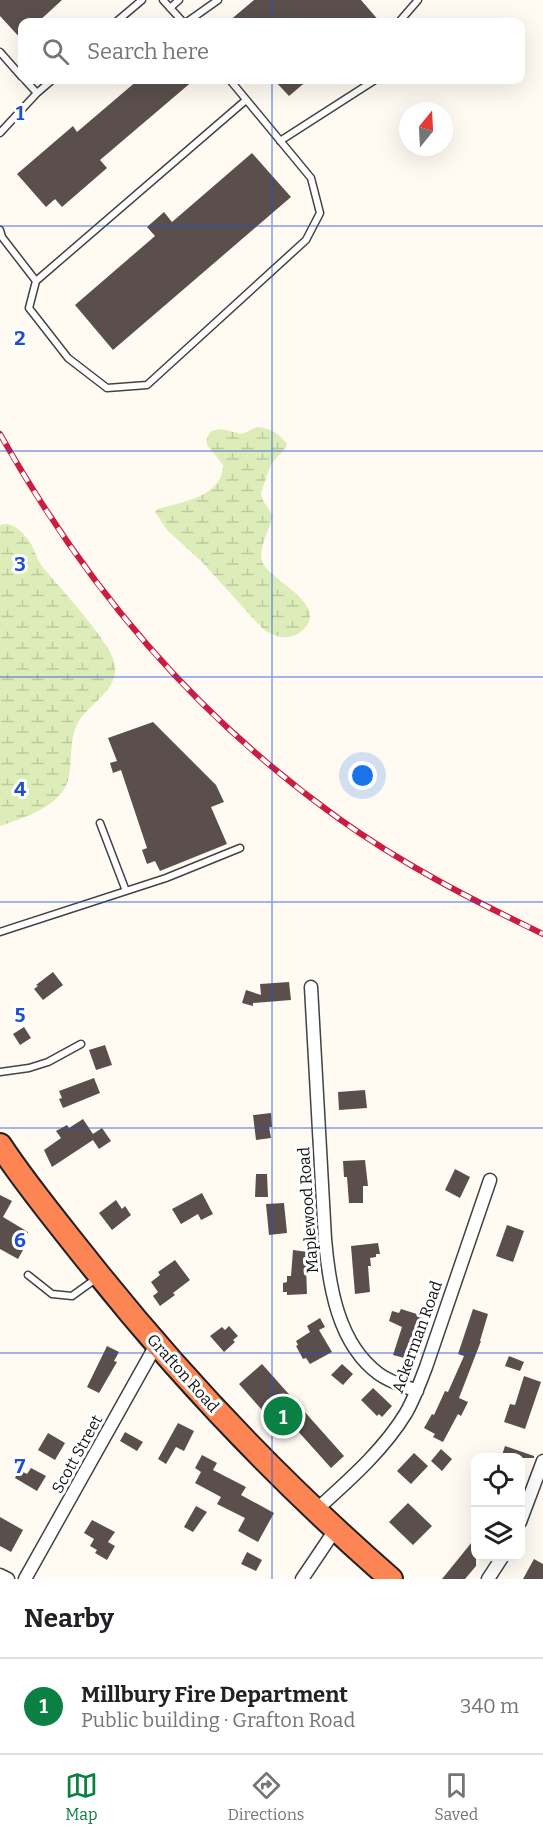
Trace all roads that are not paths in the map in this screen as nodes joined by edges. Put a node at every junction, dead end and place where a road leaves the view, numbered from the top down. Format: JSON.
{"nodes":[{"id":1,"x":142,"y":0,"type":"edge"},
{"id":2,"x":163,"y":0,"type":"edge"},
{"id":3,"x":179,"y":0,"type":"edge"},
{"id":4,"x":218,"y":0,"type":"edge"},
{"id":5,"x":417,"y":0,"type":"edge"},
{"id":6,"x":170,"y":8,"type":"junction"},
{"id":7,"x":121,"y":18,"type":"edge"},
{"id":8,"x":179,"y":18,"type":"edge"},
{"id":9,"x":193,"y":18,"type":"edge"},
{"id":10,"x":402,"y":18,"type":"edge"},
{"id":11,"x":0,"y":52,"type":"edge"},
{"id":12,"x":18,"y":72,"type":"edge"},
{"id":13,"x":29,"y":84,"type":"edge"},
{"id":14,"x":47,"y":84,"type":"edge"},
{"id":15,"x":233,"y":84,"type":"edge"},
{"id":16,"x":369,"y":84,"type":"edge"},
{"id":17,"x":37,"y":93,"type":"junction"},
{"id":18,"x":246,"y":100,"type":"junction"},
{"id":19,"x":0,"y":133,"type":"edge"},
{"id":20,"x":280,"y":141,"type":"junction"},
{"id":21,"x":0,"y":230,"type":"edge"},
{"id":22,"x":36,"y":281,"type":"junction"},
{"id":23,"x":100,"y":823,"type":"dead end"},
{"id":24,"x":240,"y":848,"type":"dead end"},
{"id":25,"x":126,"y":891,"type":"junction"},
{"id":26,"x":0,"y":932,"type":"edge"},
{"id":27,"x":311,"y":987,"type":"dead end"},
{"id":28,"x":81,"y":1044,"type":"dead end"},
{"id":29,"x":0,"y":1072,"type":"edge"},
{"id":30,"x":0,"y":1145,"type":"edge"},
{"id":31,"x":490,"y":1180,"type":"dead end"},
{"id":32,"x":28,"y":1275,"type":"dead end"},
{"id":33,"x":100,"y":1276,"type":"junction"},
{"id":34,"x":156,"y":1345,"type":"junction"},
{"id":35,"x":417,"y":1391,"type":"junction"},
{"id":36,"x":543,"y":1461,"type":"edge"},
{"id":37,"x":525,"y":1509,"type":"edge"},
{"id":38,"x":315,"y":1511,"type":"junction"},
{"id":39,"x":335,"y":1530,"type":"junction"},
{"id":40,"x":500,"y":1561,"type":"edge"},
{"id":41,"x":0,"y":1575,"type":"edge"},
{"id":42,"x":8,"y":1579,"type":"edge"},
{"id":43,"x":25,"y":1579,"type":"edge"},
{"id":44,"x":302,"y":1579,"type":"edge"},
{"id":45,"x":391,"y":1579,"type":"edge"},
{"id":46,"x":488,"y":1579,"type":"edge"}],
"edges":[{"from":1,"to":7,"type":"lane"},
{"from":2,"to":6,"type":"lane"},
{"from":3,"to":6,"type":"lane"},
{"from":4,"to":9,"type":"lane"},
{"from":5,"to":10,"type":"lane"},
{"from":6,"to":8,"type":"lane"},
{"from":11,"to":12,"type":"lane"},
{"from":13,"to":17,"type":"lane"},
{"from":14,"to":17,"type":"lane"},
{"from":15,"to":18,"type":"lane"},
{"from":16,"to":20,"type":"lane"},
{"from":17,"to":19,"type":"lane"},
{"from":18,"to":20,"type":"lane"},
{"from":18,"to":22,"type":"lane"},
{"from":20,"to":22,"type":"lane"},
{"from":21,"to":22,"type":"lane"},
{"from":23,"to":25,"type":"lane"},
{"from":24,"to":25,"type":"lane"},
{"from":25,"to":26,"type":"lane"},
{"from":27,"to":35,"type":"street","name":"Maplewood Road"},
{"from":28,"to":29,"type":"lane"},
{"from":30,"to":33,"type":"highway","name":"Grafton Road"},
{"from":31,"to":35,"type":"street","name":"Ackerman Road"},
{"from":32,"to":33,"type":"lane"},
{"from":33,"to":34,"type":"highway","name":"Grafton Road"},
{"from":34,"to":38,"type":"highway","name":"Grafton Road"},
{"from":34,"to":43,"type":"street","name":"Scott Street"},
{"from":35,"to":38,"type":"street","name":"Ackerman Road"},
{"from":36,"to":37,"type":"street"},
{"from":38,"to":39,"type":"highway","name":"Grafton Road"},
{"from":39,"to":44,"type":"street"},
{"from":39,"to":45,"type":"highway","name":"Grafton Road"},
{"from":40,"to":46,"type":"street"},
{"from":41,"to":42,"type":"street"}]}
